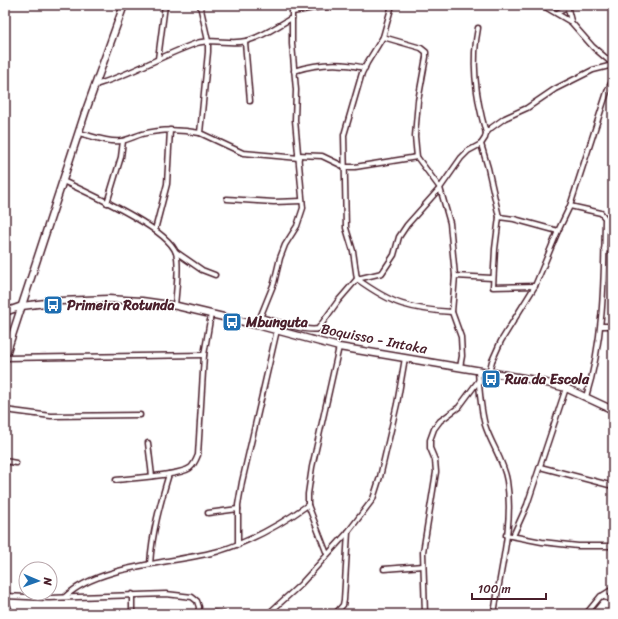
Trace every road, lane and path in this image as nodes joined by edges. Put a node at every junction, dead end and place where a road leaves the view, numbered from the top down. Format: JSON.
{"nodes":[{"id":1,"x":124,"y":5,"type":"edge"},
{"id":2,"x":165,"y":5,"type":"edge"},
{"id":3,"x":200,"y":5,"type":"edge"},
{"id":4,"x":292,"y":5,"type":"edge"},
{"id":5,"x":345,"y":5,"type":"edge"},
{"id":6,"x":392,"y":5,"type":"edge"},
{"id":7,"x":542,"y":5,"type":"edge"},
{"id":8,"x":567,"y":6,"type":"edge"},
{"id":9,"x":292,"y":12,"type":"junction"},
{"id":10,"x":557,"y":13,"type":"junction"},
{"id":11,"x":292,"y":18,"type":"junction"},
{"id":12,"x":571,"y":22,"type":"junction"},
{"id":13,"x":478,"y":28,"type":"dead end"},
{"id":14,"x":383,"y":37,"type":"junction"},
{"id":15,"x":208,"y":41,"type":"junction"},
{"id":16,"x":245,"y":42,"type":"junction"},
{"id":17,"x":158,"y":59,"type":"junction"},
{"id":18,"x":613,"y":65,"type":"edge"},
{"id":19,"x":365,"y":68,"type":"junction"},
{"id":20,"x":294,"y":71,"type":"junction"},
{"id":21,"x":613,"y":79,"type":"edge"},
{"id":22,"x":95,"y":84,"type":"junction"},
{"id":23,"x":607,"y":92,"type":"junction"},
{"id":24,"x":613,"y":92,"type":"edge"},
{"id":25,"x":250,"y":101,"type":"dead end"},
{"id":26,"x":170,"y":130,"type":"junction"},
{"id":27,"x":79,"y":133,"type":"junction"},
{"id":28,"x":200,"y":133,"type":"junction"},
{"id":29,"x":486,"y":133,"type":"junction"},
{"id":30,"x":122,"y":140,"type":"junction"},
{"id":31,"x":481,"y":144,"type":"junction"},
{"id":32,"x":298,"y":156,"type":"junction"},
{"id":33,"x":417,"y":157,"type":"junction"},
{"id":34,"x":344,"y":167,"type":"junction"},
{"id":35,"x":63,"y":182,"type":"junction"},
{"id":36,"x":440,"y":188,"type":"junction"},
{"id":37,"x":227,"y":199,"type":"dead end"},
{"id":38,"x":302,"y":201,"type":"junction"},
{"id":39,"x":107,"y":203,"type":"junction"},
{"id":40,"x":570,"y":206,"type":"junction"},
{"id":41,"x":499,"y":217,"type":"junction"},
{"id":42,"x":155,"y":230,"type":"junction"},
{"id":43,"x":558,"y":232,"type":"junction"},
{"id":44,"x":604,"y":249,"type":"junction"},
{"id":45,"x":613,"y":250,"type":"edge"},
{"id":46,"x":176,"y":252,"type":"junction"},
{"id":47,"x":215,"y":275,"type":"dead end"},
{"id":48,"x":455,"y":276,"type":"junction"},
{"id":49,"x":492,"y":278,"type":"junction"},
{"id":50,"x":357,"y":279,"type":"junction"},
{"id":51,"x":535,"y":286,"type":"junction"},
{"id":52,"x":22,"y":306,"type":"junction"},
{"id":53,"x":175,"y":306,"type":"junction"},
{"id":54,"x":6,"y":310,"type":"edge"},
{"id":55,"x":452,"y":312,"type":"junction"},
{"id":56,"x":211,"y":314,"type":"junction"},
{"id":57,"x":261,"y":317,"type":"junction"},
{"id":58,"x":257,"y":324,"type":"junction"},
{"id":59,"x":601,"y":326,"type":"junction"},
{"id":60,"x":613,"y":326,"type":"edge"},
{"id":61,"x":277,"y":330,"type":"junction"},
{"id":62,"x":339,"y":348,"type":"junction"},
{"id":63,"x":204,"y":354,"type":"junction"},
{"id":64,"x":5,"y":358,"type":"edge"},
{"id":65,"x":405,"y":358,"type":"junction"},
{"id":66,"x":460,"y":367,"type":"junction"},
{"id":67,"x":478,"y":370,"type":"junction"},
{"id":68,"x":489,"y":372,"type":"junction"},
{"id":69,"x":479,"y":380,"type":"junction"},
{"id":70,"x":566,"y":388,"type":"junction"},
{"id":71,"x":586,"y":397,"type":"junction"},
{"id":72,"x":612,"y":409,"type":"edge"},
{"id":73,"x":5,"y":410,"type":"edge"},
{"id":74,"x":140,"y":415,"type":"dead end"},
{"id":75,"x":148,"y":443,"type":"dead end"},
{"id":76,"x":5,"y":461,"type":"edge"},
{"id":77,"x":16,"y":463,"type":"dead end"},
{"id":78,"x":540,"y":468,"type":"junction"},
{"id":79,"x":169,"y":474,"type":"junction"},
{"id":80,"x":152,"y":476,"type":"junction"},
{"id":81,"x":116,"y":480,"type":"dead end"},
{"id":82,"x":613,"y":486,"type":"edge"},
{"id":83,"x":308,"y":505,"type":"junction"},
{"id":84,"x":238,"y":509,"type":"junction"},
{"id":85,"x":208,"y":513,"type":"dead end"},
{"id":86,"x":348,"y":532,"type":"junction"},
{"id":87,"x":506,"y":535,"type":"junction"},
{"id":88,"x":513,"y":536,"type":"junction"},
{"id":89,"x":238,"y":544,"type":"junction"},
{"id":90,"x":613,"y":546,"type":"edge"},
{"id":91,"x":327,"y":554,"type":"junction"},
{"id":92,"x":150,"y":564,"type":"junction"},
{"id":93,"x":423,"y":566,"type":"junction"},
{"id":94,"x":384,"y":569,"type":"dead end"},
{"id":95,"x":613,"y":589,"type":"edge"},
{"id":96,"x":132,"y":594,"type":"junction"},
{"id":97,"x":5,"y":596,"type":"edge"},
{"id":98,"x":601,"y":596,"type":"junction"},
{"id":99,"x":65,"y":597,"type":"junction"},
{"id":100,"x":613,"y":600,"type":"edge"},
{"id":101,"x":5,"y":602,"type":"edge"},
{"id":102,"x":10,"y":614,"type":"edge"},
{"id":103,"x":132,"y":614,"type":"edge"},
{"id":104,"x":198,"y":614,"type":"edge"},
{"id":105,"x":207,"y":614,"type":"edge"},
{"id":106,"x":224,"y":614,"type":"edge"},
{"id":107,"x":268,"y":614,"type":"edge"},
{"id":108,"x":335,"y":614,"type":"edge"},
{"id":109,"x":425,"y":614,"type":"edge"},
{"id":110,"x":494,"y":614,"type":"edge"},
{"id":111,"x":586,"y":614,"type":"edge"}],
"edges":[{"from":1,"to":22,"type":"street"},
{"from":2,"to":17,"type":"street"},
{"from":3,"to":15,"type":"street"},
{"from":4,"to":9,"type":"street"},
{"from":5,"to":9,"type":"street"},
{"from":6,"to":14,"type":"street"},
{"from":7,"to":10,"type":"street"},
{"from":8,"to":10,"type":"street"},
{"from":8,"to":12,"type":"street"},
{"from":9,"to":11,"type":"street"},
{"from":10,"to":12,"type":"street"},
{"from":11,"to":16,"type":"street"},
{"from":11,"to":20,"type":"street"},
{"from":12,"to":18,"type":"street"},
{"from":13,"to":29,"type":"street"},
{"from":14,"to":19,"type":"street"},
{"from":14,"to":33,"type":"street"},
{"from":15,"to":16,"type":"street"},
{"from":15,"to":17,"type":"street"},
{"from":15,"to":28,"type":"street"},
{"from":16,"to":25,"type":"street"},
{"from":17,"to":22,"type":"street"},
{"from":18,"to":29,"type":"street"},
{"from":19,"to":20,"type":"street"},
{"from":19,"to":34,"type":"street"},
{"from":20,"to":32,"type":"street"},
{"from":21,"to":23,"type":"street"},
{"from":22,"to":27,"type":"street"},
{"from":23,"to":24,"type":"street"},
{"from":23,"to":40,"type":"street"},
{"from":26,"to":28,"type":"street"},
{"from":26,"to":30,"type":"street"},
{"from":26,"to":42,"type":"street"},
{"from":27,"to":30,"type":"street"},
{"from":27,"to":35,"type":"street"},
{"from":28,"to":32,"type":"street"},
{"from":29,"to":31,"type":"street"},
{"from":30,"to":39,"type":"street"},
{"from":31,"to":36,"type":"street"},
{"from":31,"to":41,"type":"street"},
{"from":32,"to":34,"type":"street"},
{"from":32,"to":38,"type":"street"},
{"from":33,"to":34,"type":"street"},
{"from":33,"to":36,"type":"street"},
{"from":34,"to":50,"type":"street"},
{"from":35,"to":39,"type":"street"},
{"from":35,"to":52,"type":"street"},
{"from":36,"to":48,"type":"street"},
{"from":36,"to":50,"type":"street"},
{"from":37,"to":38,"type":"street"},
{"from":38,"to":57,"type":"street"},
{"from":39,"to":42,"type":"street"},
{"from":40,"to":43,"type":"street"},
{"from":40,"to":44,"type":"street"},
{"from":41,"to":43,"type":"street"},
{"from":41,"to":49,"type":"street"},
{"from":42,"to":46,"type":"street"},
{"from":43,"to":51,"type":"street"},
{"from":44,"to":45,"type":"street"},
{"from":44,"to":59,"type":"street"},
{"from":46,"to":47,"type":"street"},
{"from":46,"to":53,"type":"street"},
{"from":48,"to":49,"type":"street"},
{"from":48,"to":55,"type":"street"},
{"from":49,"to":51,"type":"street"},
{"from":50,"to":55,"type":"street"},
{"from":50,"to":57,"type":"street"},
{"from":51,"to":68,"type":"street"},
{"from":52,"to":53,"type":"street","name":"Boquisso - Intaka"},
{"from":52,"to":54,"type":"street","name":"Boquisso - Intaka"},
{"from":52,"to":64,"type":"street"},
{"from":53,"to":56,"type":"street","name":"Boquisso - Intaka"},
{"from":55,"to":66,"type":"street"},
{"from":56,"to":58,"type":"street","name":"Boquisso - Intaka"},
{"from":56,"to":63,"type":"street"},
{"from":57,"to":58,"type":"street"},
{"from":58,"to":61,"type":"street","name":"Boquisso - Intaka"},
{"from":59,"to":60,"type":"street"},
{"from":59,"to":71,"type":"street"},
{"from":61,"to":62,"type":"street","name":"Boquisso - Intaka"},
{"from":61,"to":84,"type":"street"},
{"from":62,"to":65,"type":"street","name":"Boquisso - Intaka"},
{"from":62,"to":83,"type":"street"},
{"from":63,"to":64,"type":"street"},
{"from":63,"to":79,"type":"street"},
{"from":65,"to":66,"type":"street","name":"Boquisso - Intaka"},
{"from":65,"to":86,"type":"street"},
{"from":66,"to":67,"type":"street","name":"Boquisso - Intaka"},
{"from":67,"to":68,"type":"street","name":"Boquisso - Intaka"},
{"from":67,"to":69,"type":"street"},
{"from":68,"to":70,"type":"street","name":"Boquisso - Intaka"},
{"from":69,"to":87,"type":"street"},
{"from":69,"to":93,"type":"street"},
{"from":70,"to":71,"type":"street","name":"Boquisso - Intaka"},
{"from":70,"to":78,"type":"street"},
{"from":71,"to":72,"type":"street","name":"Boquisso - Intaka"},
{"from":73,"to":74,"type":"street"},
{"from":75,"to":80,"type":"street"},
{"from":76,"to":77,"type":"street"},
{"from":78,"to":82,"type":"street"},
{"from":78,"to":88,"type":"street"},
{"from":79,"to":80,"type":"street"},
{"from":79,"to":92,"type":"street"},
{"from":80,"to":81,"type":"street"},
{"from":83,"to":89,"type":"street"},
{"from":83,"to":91,"type":"street"},
{"from":84,"to":85,"type":"street"},
{"from":84,"to":89,"type":"street"},
{"from":86,"to":91,"type":"street"},
{"from":86,"to":108,"type":"street"},
{"from":87,"to":88,"type":"street"},
{"from":87,"to":110,"type":"street"},
{"from":88,"to":90,"type":"street"},
{"from":89,"to":92,"type":"street"},
{"from":91,"to":107,"type":"street"},
{"from":92,"to":99,"type":"street"},
{"from":93,"to":94,"type":"street"},
{"from":93,"to":109,"type":"street"},
{"from":95,"to":98,"type":"street"},
{"from":96,"to":99,"type":"street"},
{"from":96,"to":103,"type":"street"},
{"from":96,"to":104,"type":"street"},
{"from":97,"to":99,"type":"street"},
{"from":98,"to":100,"type":"street"},
{"from":98,"to":111,"type":"street"},
{"from":101,"to":102,"type":"street"},
{"from":105,"to":106,"type":"street"}]}
